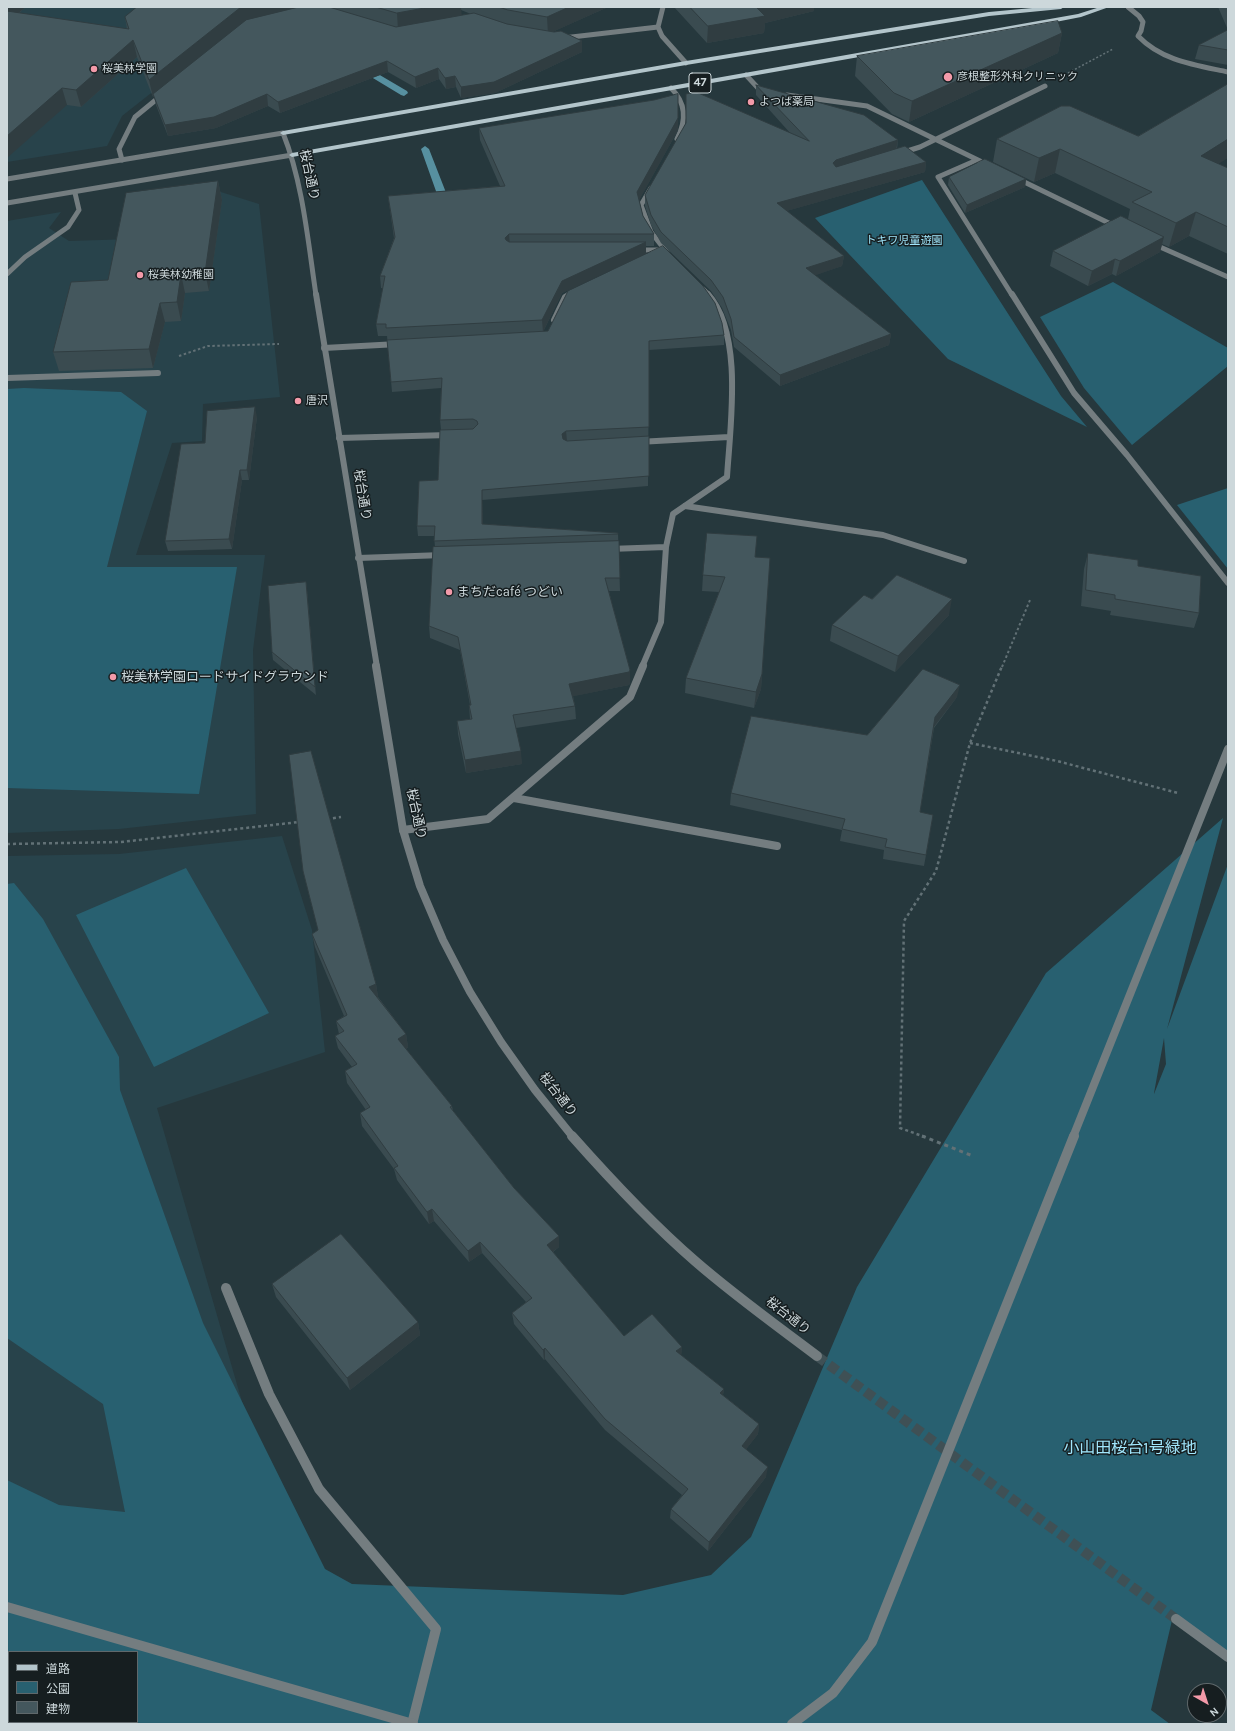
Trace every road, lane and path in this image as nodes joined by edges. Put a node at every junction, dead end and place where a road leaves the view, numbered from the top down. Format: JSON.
{"nodes":[{"id":1,"x":663,"y":7,"type":"edge"},
{"id":2,"x":1061,"y":7,"type":"edge"},
{"id":3,"x":1106,"y":7,"type":"edge"},
{"id":4,"x":1128,"y":7,"type":"edge"},
{"id":5,"x":989,"y":14,"type":"junction"},
{"id":6,"x":658,"y":27,"type":"junction"},
{"id":7,"x":1004,"y":29,"type":"junction"},
{"id":8,"x":1138,"y":36,"type":"junction"},
{"id":9,"x":555,"y":39,"type":"edge"},
{"id":10,"x":686,"y":63,"type":"junction"},
{"id":11,"x":1228,"y":72,"type":"edge"},
{"id":12,"x":746,"y":75,"type":"junction"},
{"id":13,"x":1045,"y":86,"type":"joint"},
{"id":14,"x":671,"y":88,"type":"junction"},
{"id":15,"x":166,"y":92,"type":"edge"},
{"id":16,"x":770,"y":93,"type":"edge"},
{"id":17,"x":778,"y":94,"type":"edge"},
{"id":18,"x":283,"y":133,"type":"junction"},
{"id":19,"x":935,"y":139,"type":"junction"},
{"id":20,"x":675,"y":144,"type":"edge"},
{"id":21,"x":292,"y":155,"type":"junction"},
{"id":22,"x":892,"y":156,"type":"edge"},
{"id":23,"x":122,"y":160,"type":"junction"},
{"id":24,"x":978,"y":160,"type":"junction"},
{"id":25,"x":984,"y":163,"type":"edge"},
{"id":26,"x":1013,"y":177,"type":"edge"},
{"id":27,"x":7,"y":179,"type":"edge"},
{"id":28,"x":652,"y":185,"type":"edge"},
{"id":29,"x":75,"y":193,"type":"junction"},
{"id":30,"x":7,"y":204,"type":"edge"},
{"id":31,"x":1126,"y":231,"type":"edge"},
{"id":32,"x":1147,"y":241,"type":"edge"},
{"id":33,"x":633,"y":250,"type":"edge"},
{"id":34,"x":664,"y":250,"type":"junction"},
{"id":35,"x":650,"y":256,"type":"edge"},
{"id":36,"x":675,"y":261,"type":"edge"},
{"id":37,"x":7,"y":274,"type":"edge"},
{"id":38,"x":1228,"y":277,"type":"edge"},
{"id":39,"x":698,"y":284,"type":"edge"},
{"id":40,"x":579,"y":290,"type":"edge"},
{"id":41,"x":552,"y":324,"type":"edge"},
{"id":42,"x":279,"y":344,"type":"dead end"},
{"id":43,"x":406,"y":344,"type":"edge"},
{"id":44,"x":324,"y":348,"type":"junction"},
{"id":45,"x":188,"y":352,"type":"dead end"},
{"id":46,"x":158,"y":373,"type":"dead end"},
{"id":47,"x":7,"y":378,"type":"edge"},
{"id":48,"x":459,"y":434,"type":"edge"},
{"id":49,"x":729,"y":437,"type":"junction"},
{"id":50,"x":339,"y":438,"type":"junction"},
{"id":51,"x":629,"y":442,"type":"edge"},
{"id":52,"x":685,"y":506,"type":"junction"},
{"id":53,"x":666,"y":547,"type":"junction"},
{"id":54,"x":602,"y":549,"type":"edge"},
{"id":55,"x":451,"y":555,"type":"edge"},
{"id":56,"x":358,"y":558,"type":"junction"},
{"id":57,"x":964,"y":561,"type":"dead end"},
{"id":58,"x":1228,"y":583,"type":"edge"},
{"id":59,"x":1030,"y":600,"type":"dead end"},
{"id":60,"x":970,"y":743,"type":"junction"},
{"id":61,"x":1228,"y":749,"type":"edge"},
{"id":62,"x":514,"y":798,"type":"junction"},
{"id":63,"x":1208,"y":801,"type":"junction"},
{"id":64,"x":341,"y":817,"type":"dead end"},
{"id":65,"x":322,"y":819,"type":"edge"},
{"id":66,"x":299,"y":822,"type":"edge"},
{"id":67,"x":403,"y":830,"type":"junction"},
{"id":68,"x":7,"y":844,"type":"edge"},
{"id":69,"x":778,"y":846,"type":"dead end"},
{"id":70,"x":973,"y":1156,"type":"dead end"},
{"id":71,"x":226,"y":1288,"type":"dead end"},
{"id":72,"x":817,"y":1356,"type":"tunnel mouth"},
{"id":73,"x":7,"y":1607,"type":"edge"},
{"id":74,"x":1176,"y":1619,"type":"tunnel mouth"},
{"id":75,"x":1228,"y":1657,"type":"edge"},
{"id":76,"x":413,"y":1724,"type":"edge"},
{"id":77,"x":792,"y":1724,"type":"edge"}],
"edges":[{"from":1,"to":6,"type":"street"},
{"from":2,"to":5,"type":"main road","number":"47"},
{"from":3,"to":7,"type":"main road","number":"47"},
{"from":4,"to":8,"type":"street"},
{"from":5,"to":7,"type":"main road"},
{"from":5,"to":10,"type":"main road","number":"47"},
{"from":6,"to":9,"type":"street"},
{"from":6,"to":10,"type":"street"},
{"from":7,"to":12,"type":"main road","number":"47"},
{"from":8,"to":11,"type":"street"},
{"from":8,"to":13,"type":"path"},
{"from":10,"to":18,"type":"main road","number":"47"},
{"from":12,"to":14,"type":"main road","number":"47"},
{"from":12,"to":16,"type":"street"},
{"from":13,"to":19,"type":"street"},
{"from":14,"to":20,"type":"street"},
{"from":14,"to":21,"type":"main road","number":"47"},
{"from":15,"to":23,"type":"street"},
{"from":17,"to":19,"type":"street"},
{"from":18,"to":21,"type":"street","name":"桜台通り"},
{"from":18,"to":23,"type":"street"},
{"from":19,"to":22,"type":"street"},
{"from":19,"to":24,"type":"street"},
{"from":21,"to":29,"type":"street"},
{"from":21,"to":44,"type":"street","name":"桜台通り"},
{"from":23,"to":27,"type":"street"},
{"from":24,"to":25,"type":"street"},
{"from":24,"to":58,"type":"street"},
{"from":26,"to":31,"type":"street"},
{"from":28,"to":34,"type":"street"},
{"from":29,"to":30,"type":"street"},
{"from":29,"to":37,"type":"street"},
{"from":32,"to":38,"type":"street"},
{"from":33,"to":34,"type":"street"},
{"from":34,"to":35,"type":"street"},
{"from":34,"to":36,"type":"street"},
{"from":39,"to":49,"type":"street"},
{"from":40,"to":41,"type":"street"},
{"from":42,"to":45,"type":"path"},
{"from":43,"to":44,"type":"street"},
{"from":44,"to":50,"type":"street","name":"桜台通り"},
{"from":46,"to":47,"type":"street"},
{"from":48,"to":50,"type":"street"},
{"from":49,"to":51,"type":"street"},
{"from":49,"to":52,"type":"street"},
{"from":50,"to":56,"type":"street","name":"桜台通り"},
{"from":52,"to":53,"type":"street"},
{"from":52,"to":57,"type":"street"},
{"from":53,"to":54,"type":"street"},
{"from":53,"to":62,"type":"street"},
{"from":55,"to":56,"type":"street"},
{"from":56,"to":67,"type":"street","name":"桜台通り"},
{"from":59,"to":60,"type":"path"},
{"from":60,"to":63,"type":"path"},
{"from":60,"to":70,"type":"path"},
{"from":61,"to":63,"type":"street"},
{"from":62,"to":67,"type":"street"},
{"from":62,"to":69,"type":"street"},
{"from":63,"to":77,"type":"street"},
{"from":64,"to":65,"type":"path"},
{"from":66,"to":68,"type":"path"},
{"from":67,"to":72,"type":"street","name":"桜台通り"},
{"from":71,"to":76,"type":"street"},
{"from":73,"to":76,"type":"street"},
{"from":74,"to":75,"type":"street"}]}
